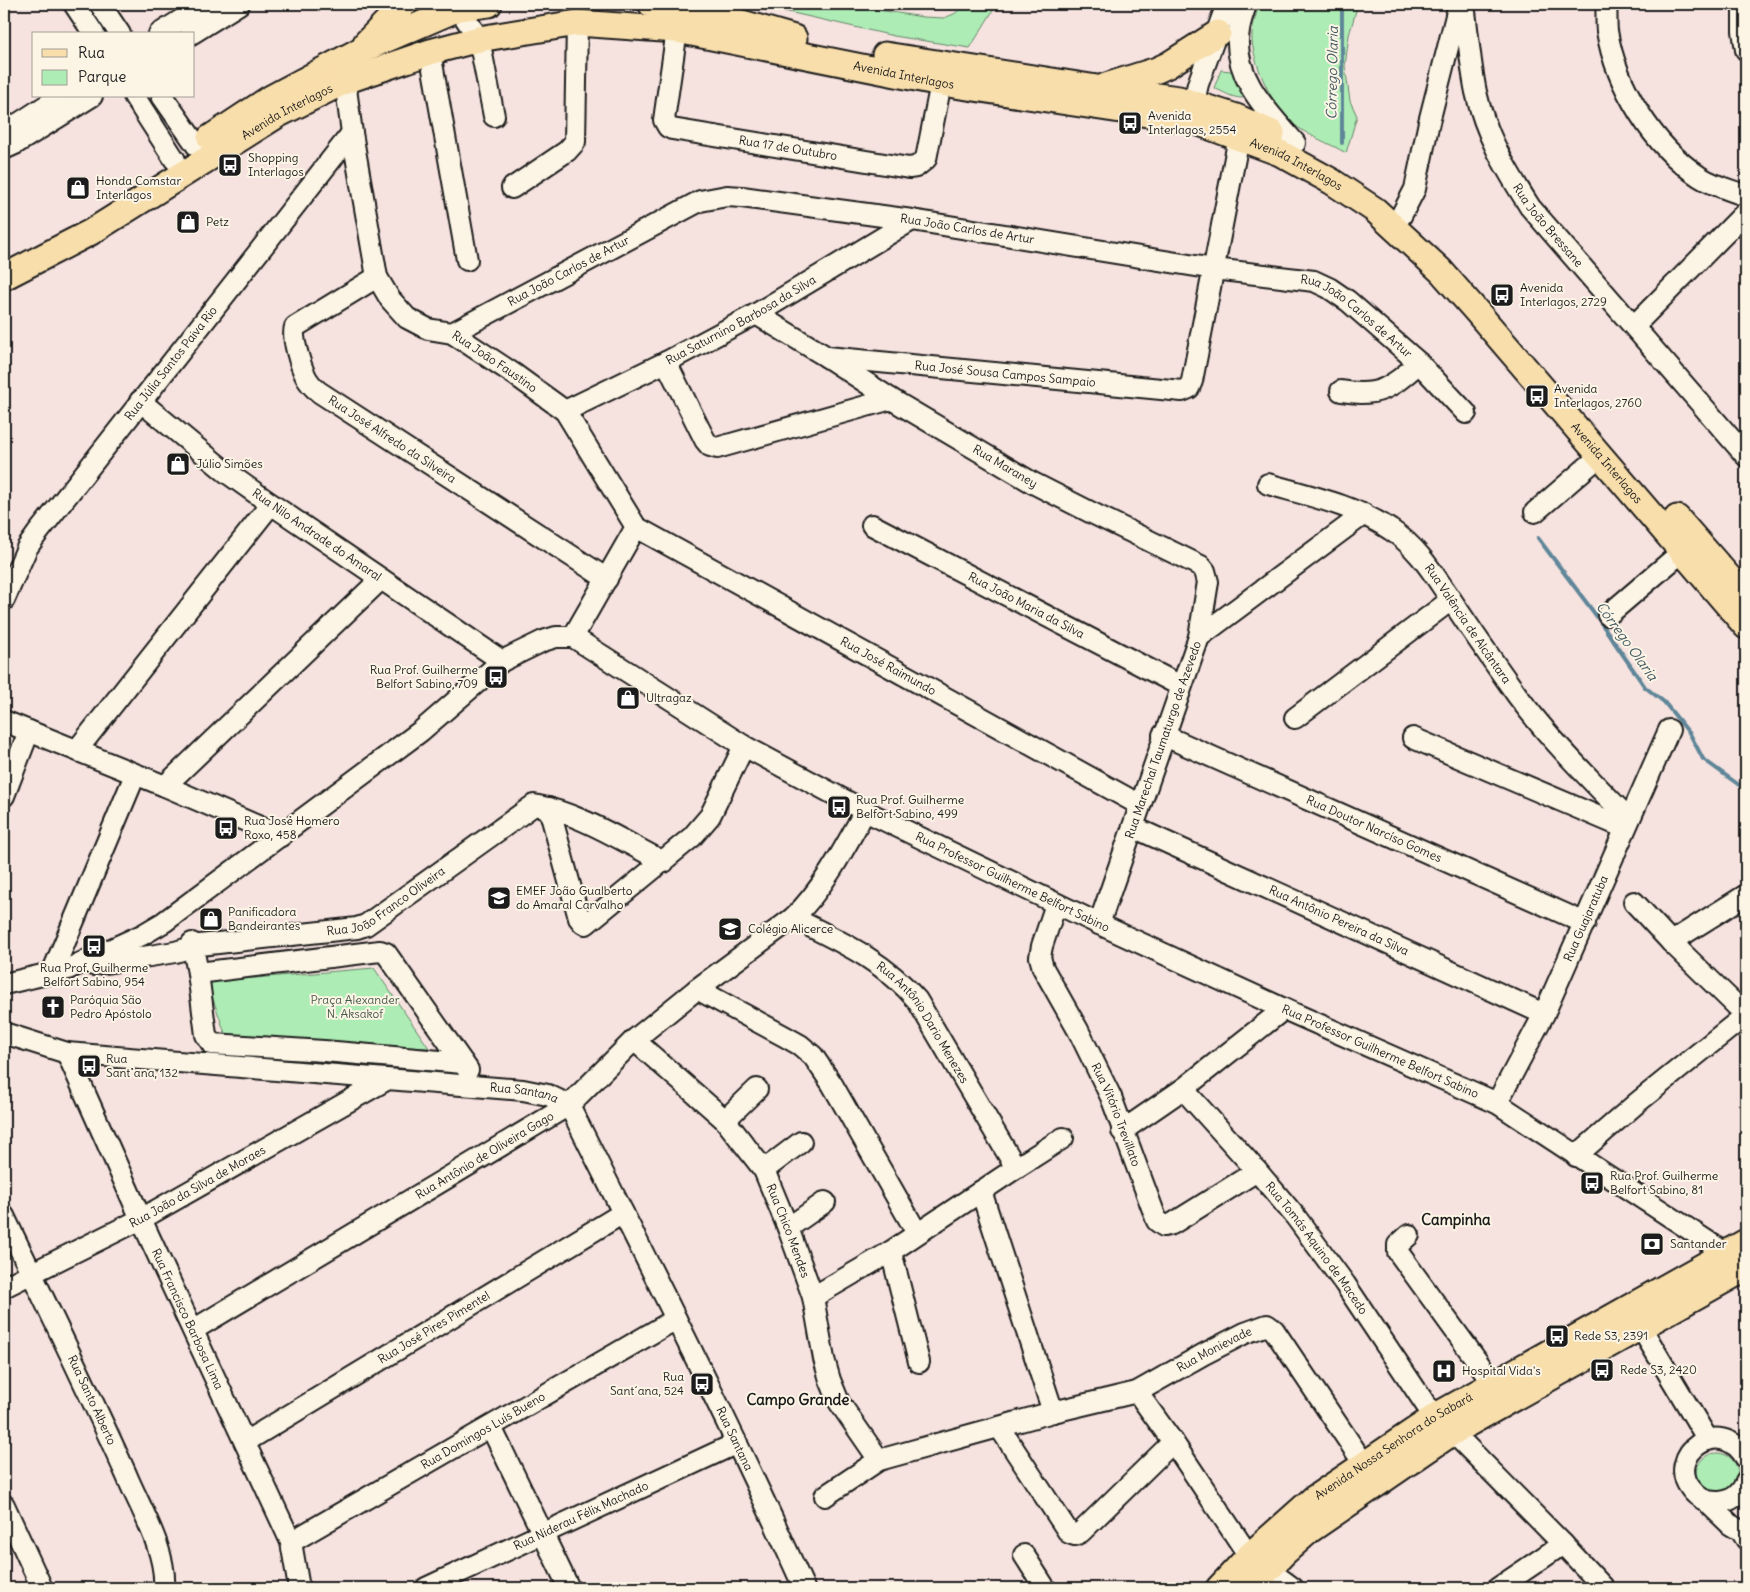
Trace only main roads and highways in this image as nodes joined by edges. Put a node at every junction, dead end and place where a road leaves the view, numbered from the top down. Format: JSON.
{"nodes":[{"id":1,"x":404,"y":4,"type":"edge"},
{"id":2,"x":489,"y":4,"type":"edge"},
{"id":3,"x":651,"y":4,"type":"edge"},
{"id":4,"x":738,"y":4,"type":"edge"},
{"id":5,"x":458,"y":6,"type":"edge"},
{"id":6,"x":676,"y":18,"type":"edge"},
{"id":7,"x":1218,"y":33,"type":"road end"},
{"id":8,"x":786,"y":36,"type":"junction"},
{"id":9,"x":359,"y":51,"type":"junction"},
{"id":10,"x":1097,"y":88,"type":"junction"},
{"id":11,"x":1194,"y":111,"type":"junction"},
{"id":12,"x":4,"y":260,"type":"edge"},
{"id":13,"x":4,"y":277,"type":"edge"},
{"id":14,"x":1746,"y":597,"type":"edge"},
{"id":15,"x":1746,"y":626,"type":"edge"},
{"id":16,"x":1741,"y":1258,"type":"edge"},
{"id":17,"x":1445,"y":1424,"type":"junction"},
{"id":18,"x":1256,"y":1572,"type":"edge"},
{"id":19,"x":1219,"y":1588,"type":"edge"}],
"edges":[{"from":1,"to":9,"type":"main road"},
{"from":2,"to":5,"type":"main road","name":"Avenida Interlagos"},
{"from":3,"to":6,"type":"main road","name":"Avenida Interlagos"},
{"from":4,"to":8,"type":"main road"},
{"from":5,"to":9,"type":"main road","name":"Avenida Interlagos"},
{"from":6,"to":8,"type":"main road","name":"Avenida Interlagos"},
{"from":6,"to":11,"type":"main road","name":"Avenida Interlagos"},
{"from":6,"to":13,"type":"main road","name":"Avenida Interlagos"},
{"from":7,"to":10,"type":"main road"},
{"from":8,"to":10,"type":"main road","name":"Avenida Interlagos"},
{"from":9,"to":12,"type":"main road","name":"Avenida Interlagos"},
{"from":10,"to":11,"type":"main road","name":"Avenida Interlagos"},
{"from":11,"to":14,"type":"main road","name":"Avenida Interlagos"},
{"from":11,"to":15,"type":"main road","name":"Avenida Interlagos"},
{"from":16,"to":17,"type":"main road","name":"Avenida Nossa Senhora do Sabará"},
{"from":16,"to":17,"type":"main road","name":"Avenida Nossa Senhora do Sabará"},
{"from":17,"to":18,"type":"main road","name":"Avenida Nossa Senhora do Sabará"},
{"from":17,"to":18,"type":"main road","name":"Avenida Nossa Senhora do Sabará"},
{"from":18,"to":19,"type":"main road","name":"Avenida Nossa Senhora do Sabará"}]}
